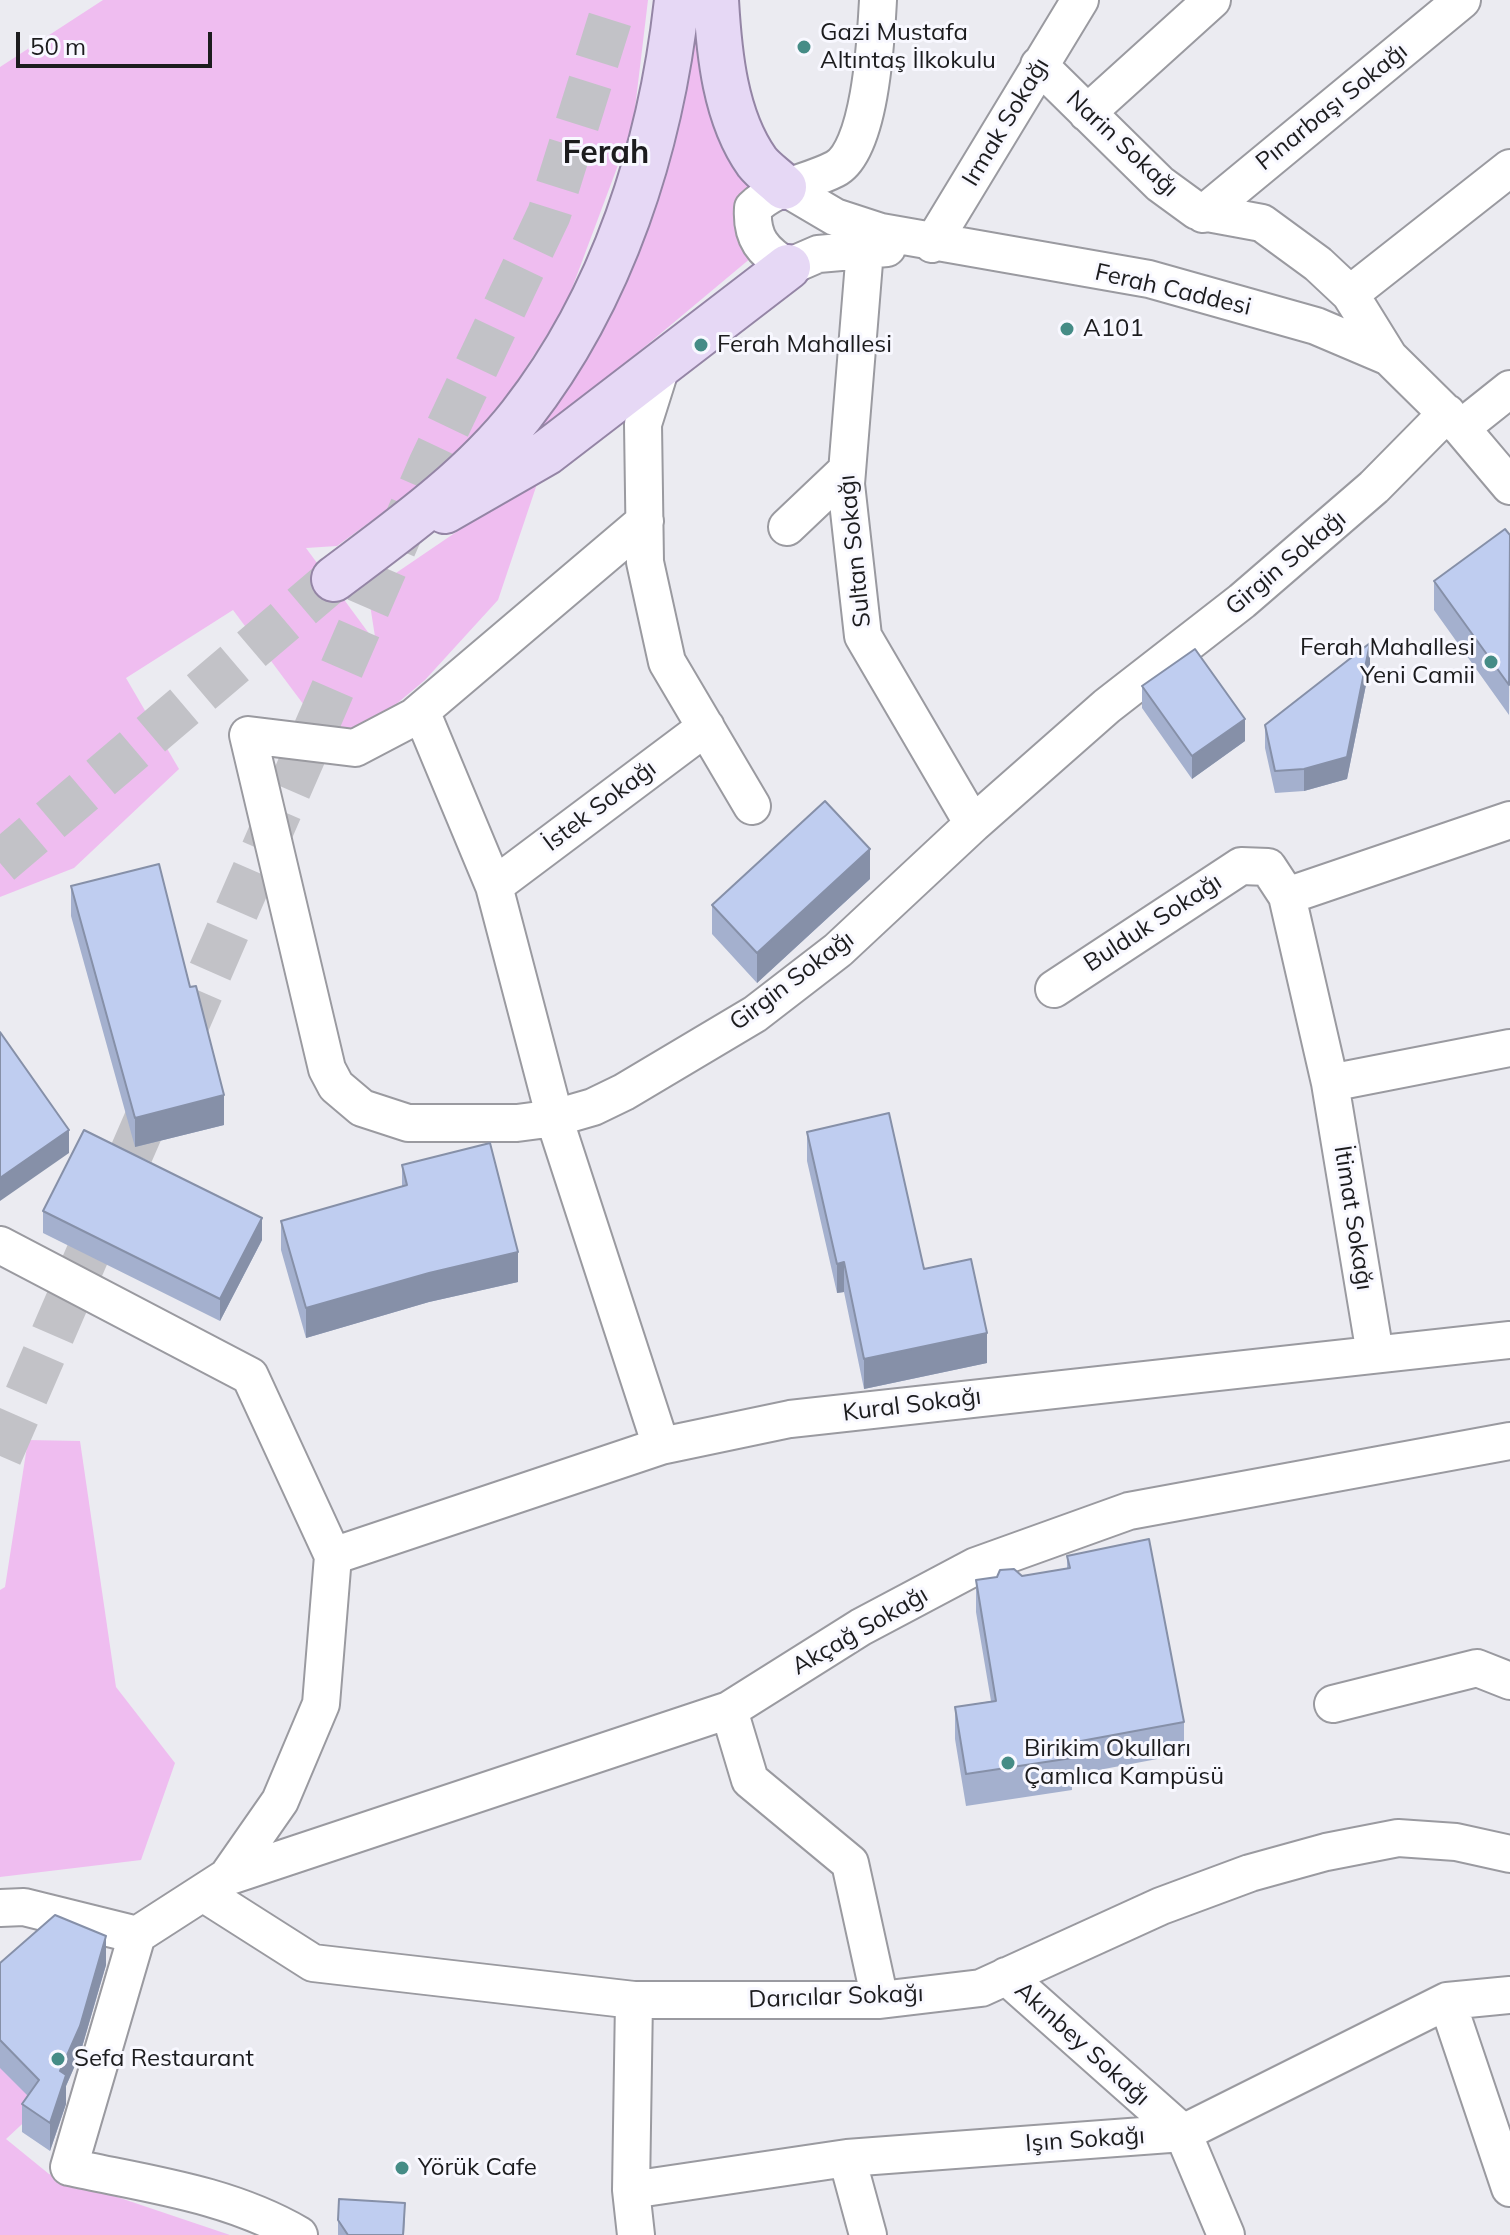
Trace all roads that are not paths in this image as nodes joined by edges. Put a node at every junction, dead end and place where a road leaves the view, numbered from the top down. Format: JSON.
{"nodes":[{"id":1,"x":677,"y":0,"type":"edge"},
{"id":2,"x":716,"y":0,"type":"edge"},
{"id":3,"x":878,"y":0,"type":"edge"},
{"id":4,"x":1080,"y":0,"type":"edge"},
{"id":5,"x":1212,"y":0,"type":"edge"},
{"id":6,"x":1462,"y":0,"type":"edge"},
{"id":7,"x":1039,"y":65,"type":"junction"},
{"id":8,"x":1087,"y":113,"type":"junction"},
{"id":9,"x":1510,"y":168,"type":"edge"},
{"id":10,"x":784,"y":187,"type":"junction"},
{"id":11,"x":1203,"y":214,"type":"junction"},
{"id":12,"x":932,"y":244,"type":"junction"},
{"id":13,"x":865,"y":250,"type":"junction"},
{"id":14,"x":788,"y":267,"type":"junction"},
{"id":15,"x":1350,"y":294,"type":"junction"},
{"id":16,"x":1389,"y":357,"type":"junction"},
{"id":17,"x":661,"y":367,"type":"junction"},
{"id":18,"x":1510,"y":389,"type":"edge"},
{"id":19,"x":1454,"y":420,"type":"junction"},
{"id":20,"x":846,"y":471,"type":"junction"},
{"id":21,"x":1510,"y":486,"type":"edge"},
{"id":22,"x":645,"y":521,"type":"junction"},
{"id":23,"x":787,"y":527,"type":"dead end"},
{"id":24,"x":421,"y":711,"type":"junction"},
{"id":25,"x":706,"y":727,"type":"junction"},
{"id":26,"x":752,"y":806,"type":"dead end"},
{"id":27,"x":1510,"y":820,"type":"edge"},
{"id":28,"x":973,"y":824,"type":"junction"},
{"id":29,"x":494,"y":886,"type":"junction"},
{"id":30,"x":1287,"y":896,"type":"junction"},
{"id":31,"x":1054,"y":989,"type":"dead end"},
{"id":32,"x":1510,"y":1048,"type":"edge"},
{"id":33,"x":1330,"y":1083,"type":"junction"},
{"id":34,"x":555,"y":1118,"type":"junction"},
{"id":35,"x":0,"y":1245,"type":"edge"},
{"id":36,"x":1510,"y":1340,"type":"edge"},
{"id":37,"x":1375,"y":1354,"type":"junction"},
{"id":38,"x":1510,"y":1441,"type":"edge"},
{"id":39,"x":661,"y":1446,"type":"junction"},
{"id":40,"x":333,"y":1556,"type":"junction"},
{"id":41,"x":1510,"y":1681,"type":"edge"},
{"id":42,"x":1333,"y":1704,"type":"dead end"},
{"id":43,"x":729,"y":1710,"type":"junction"},
{"id":44,"x":1510,"y":1854,"type":"edge"},
{"id":45,"x":215,"y":1885,"type":"junction"},
{"id":46,"x":0,"y":1908,"type":"edge"},
{"id":47,"x":137,"y":1935,"type":"junction"},
{"id":48,"x":1006,"y":1976,"type":"junction"},
{"id":49,"x":1510,"y":1995,"type":"edge"},
{"id":50,"x":634,"y":2000,"type":"junction"},
{"id":51,"x":880,"y":2000,"type":"junction"},
{"id":52,"x":1447,"y":2001,"type":"junction"},
{"id":53,"x":1183,"y":2133,"type":"junction"},
{"id":54,"x":847,"y":2158,"type":"junction"},
{"id":55,"x":1510,"y":2188,"type":"edge"},
{"id":56,"x":631,"y":2190,"type":"junction"},
{"id":57,"x":299,"y":2235,"type":"edge"},
{"id":58,"x":636,"y":2235,"type":"edge"},
{"id":59,"x":868,"y":2235,"type":"edge"},
{"id":60,"x":1226,"y":2235,"type":"edge"}],
"edges":[{"from":1,"to":17,"type":"main road"},
{"from":2,"to":10,"type":"main road"},
{"from":3,"to":10,"type":"street"},
{"from":4,"to":7,"type":"street","name":"Irmak Sokağı"},
{"from":5,"to":8,"type":"street"},
{"from":6,"to":11,"type":"street","name":"Pınarbaşı Sokağı"},
{"from":7,"to":8,"type":"street","name":"Narin Sokağı"},
{"from":7,"to":12,"type":"street","name":"Irmak Sokağı"},
{"from":8,"to":11,"type":"street","name":"Narin Sokağı"},
{"from":9,"to":15,"type":"street"},
{"from":10,"to":12,"type":"street","name":"Ferah Caddesi"},
{"from":10,"to":14,"type":"street"},
{"from":11,"to":15,"type":"street","name":"Narin Sokağı"},
{"from":12,"to":13,"type":"street"},
{"from":12,"to":16,"type":"street","name":"Ferah Caddesi"},
{"from":13,"to":14,"type":"street"},
{"from":13,"to":20,"type":"street","name":"Sultan Sokağı"},
{"from":14,"to":17,"type":"main road"},
{"from":15,"to":16,"type":"street","name":"Narin Sokağı"},
{"from":16,"to":19,"type":"street","name":"Ferah Caddesi"},
{"from":17,"to":22,"type":"street"},
{"from":18,"to":19,"type":"street","name":"Girgin Sokağı"},
{"from":19,"to":21,"type":"street","name":"Ferah Caddesi"},
{"from":19,"to":28,"type":"street","name":"Girgin Sokağı"},
{"from":20,"to":23,"type":"street"},
{"from":20,"to":28,"type":"street","name":"Sultan Sokağı"},
{"from":22,"to":24,"type":"street"},
{"from":22,"to":25,"type":"street"},
{"from":24,"to":29,"type":"street"},
{"from":24,"to":34,"type":"street","name":"Girgin Sokağı"},
{"from":25,"to":26,"type":"street"},
{"from":25,"to":29,"type":"street","name":"İstek Sokağı"},
{"from":27,"to":30,"type":"street"},
{"from":28,"to":34,"type":"street","name":"Girgin Sokağı"},
{"from":29,"to":34,"type":"street"},
{"from":30,"to":31,"type":"street","name":"Bulduk Sokağı"},
{"from":30,"to":33,"type":"street","name":"İtimat Sokağı"},
{"from":32,"to":33,"type":"street"},
{"from":33,"to":37,"type":"street","name":"İtimat Sokağı"},
{"from":34,"to":39,"type":"street"},
{"from":35,"to":40,"type":"street"},
{"from":36,"to":37,"type":"street","name":"Kural Sokağı"},
{"from":37,"to":39,"type":"street","name":"Kural Sokağı"},
{"from":38,"to":43,"type":"street","name":"Akçağ Sokağı"},
{"from":39,"to":40,"type":"street","name":"Kural Sokağı"},
{"from":40,"to":45,"type":"street"},
{"from":41,"to":42,"type":"street"},
{"from":43,"to":45,"type":"street","name":"Akçağ Sokağı"},
{"from":43,"to":51,"type":"street"},
{"from":44,"to":48,"type":"street","name":"Darıcılar Sokağı"},
{"from":45,"to":47,"type":"street"},
{"from":45,"to":50,"type":"street","name":"Darıcılar Sokağı"},
{"from":46,"to":47,"type":"street"},
{"from":47,"to":57,"type":"street"},
{"from":48,"to":51,"type":"street","name":"Darıcılar Sokağı"},
{"from":48,"to":53,"type":"street","name":"Akınbey Sokağı"},
{"from":49,"to":52,"type":"street","name":"Işın Sokağı"},
{"from":50,"to":51,"type":"street","name":"Darıcılar Sokağı"},
{"from":50,"to":56,"type":"street"},
{"from":52,"to":53,"type":"street","name":"Işın Sokağı"},
{"from":52,"to":55,"type":"street"},
{"from":53,"to":54,"type":"street","name":"Işın Sokağı"},
{"from":53,"to":60,"type":"street","name":"Akınbey Sokağı"},
{"from":54,"to":56,"type":"street","name":"Işın Sokağı"},
{"from":54,"to":59,"type":"street"},
{"from":56,"to":58,"type":"street"}]}
